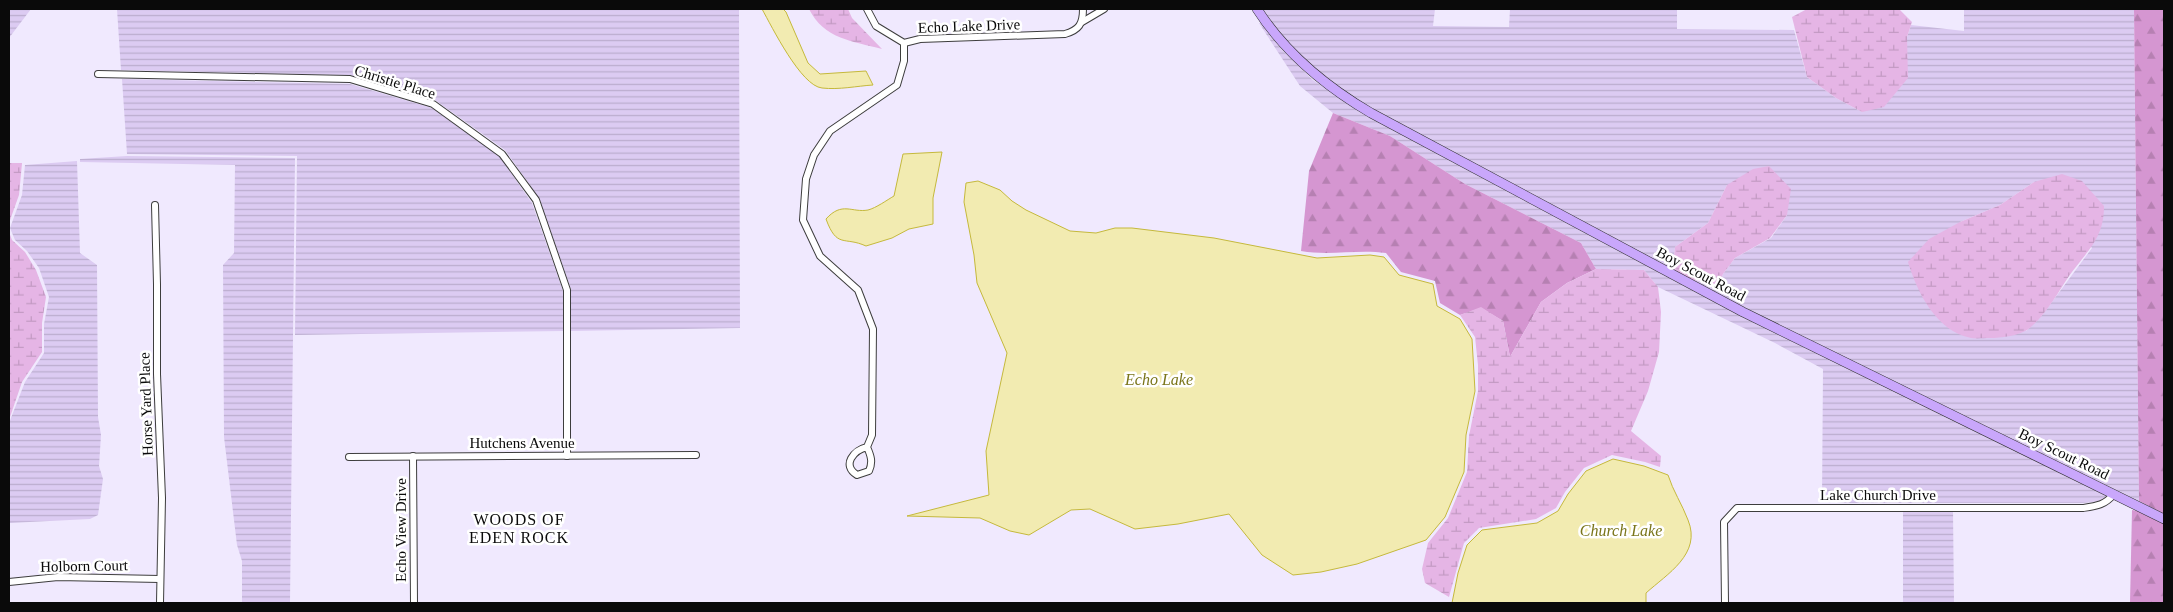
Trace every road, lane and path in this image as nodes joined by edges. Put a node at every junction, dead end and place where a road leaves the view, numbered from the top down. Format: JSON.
{"nodes":[{"id":1,"x":867,"y":9,"type":"edge"},
{"id":2,"x":1083,"y":9,"type":"edge"},
{"id":3,"x":1104,"y":9,"type":"edge"},
{"id":4,"x":1257,"y":9,"type":"edge"},
{"id":5,"x":1082,"y":22,"type":"junction"},
{"id":6,"x":904,"y":43,"type":"junction"},
{"id":7,"x":98,"y":74,"type":"dead end"},
{"id":8,"x":155,"y":205,"type":"dead end"},
{"id":9,"x":867,"y":447,"type":"junction"},
{"id":10,"x":696,"y":455,"type":"dead end"},
{"id":11,"x":413,"y":456,"type":"junction"},
{"id":12,"x":567,"y":456,"type":"junction"},
{"id":13,"x":349,"y":457,"type":"dead end"},
{"id":14,"x":2114,"y":494,"type":"junction"},
{"id":15,"x":2164,"y":519,"type":"edge"},
{"id":16,"x":160,"y":579,"type":"junction"},
{"id":17,"x":9,"y":582,"type":"edge"},
{"id":18,"x":160,"y":603,"type":"edge"},
{"id":19,"x":414,"y":603,"type":"edge"},
{"id":20,"x":1725,"y":603,"type":"edge"}],
"edges":[{"from":1,"to":6,"type":"street","name":"Echo Lake Drive"},
{"from":2,"to":5,"type":"street"},
{"from":3,"to":5,"type":"street","name":"Echo Lake Drive"},
{"from":4,"to":14,"type":"street","name":"Boy Scout Road"},
{"from":5,"to":6,"type":"street","name":"Echo Lake Drive"},
{"from":6,"to":9,"type":"street"},
{"from":7,"to":12,"type":"street","name":"Christie Place"},
{"from":8,"to":16,"type":"street","name":"Horse Yard Place"},
{"from":9,"to":9,"type":"street"},
{"from":10,"to":12,"type":"street","name":"Hutchens Avenue"},
{"from":11,"to":12,"type":"street","name":"Hutchens Avenue"},
{"from":11,"to":13,"type":"street","name":"Hutchens Avenue"},
{"from":11,"to":19,"type":"street","name":"Echo View Drive"},
{"from":14,"to":15,"type":"street","name":"Boy Scout Road"},
{"from":14,"to":20,"type":"street","name":"Lake Church Drive"},
{"from":16,"to":17,"type":"street","name":"Holborn Court"},
{"from":16,"to":18,"type":"street","name":"Horse Yard Place"}]}
